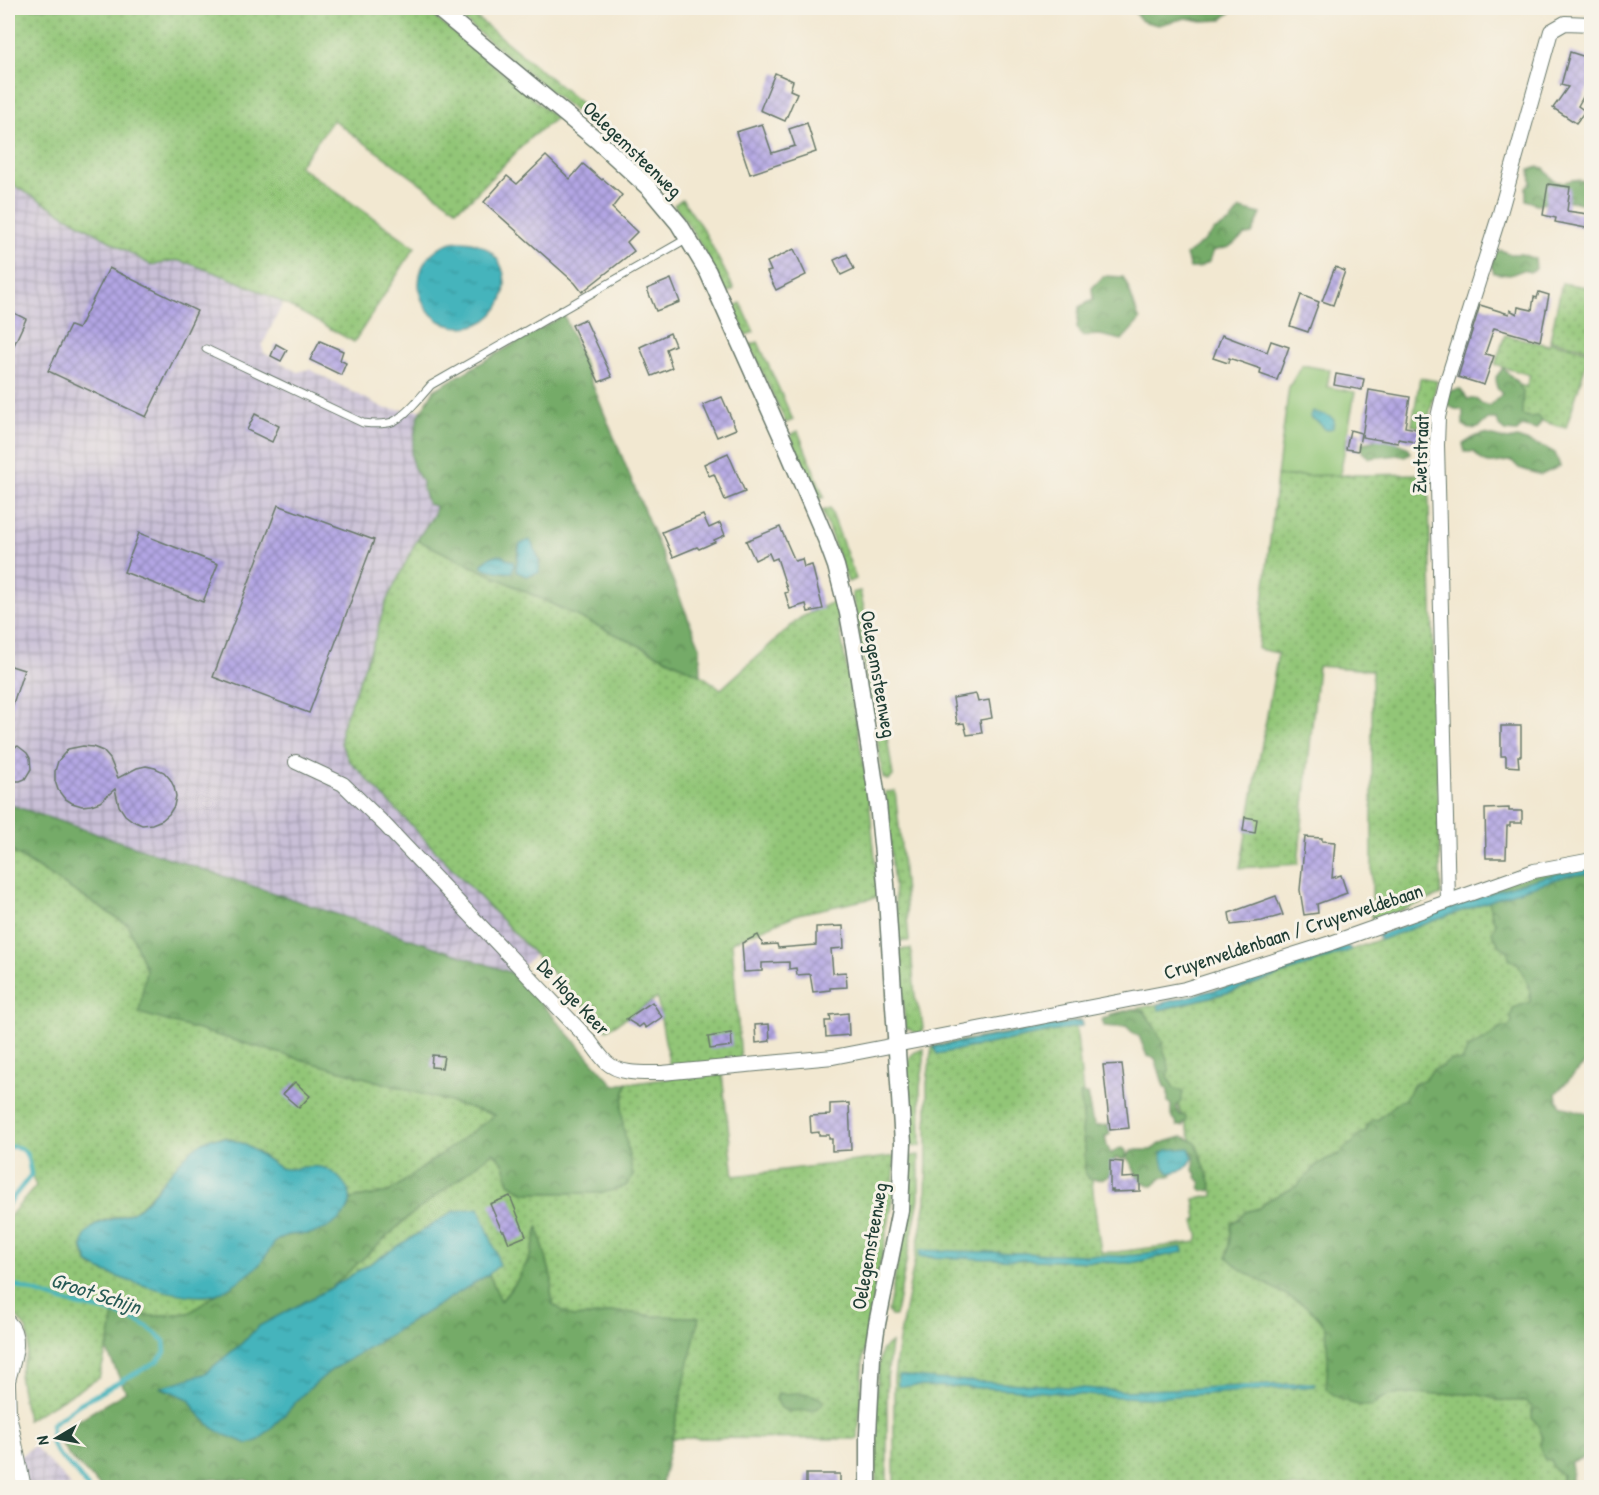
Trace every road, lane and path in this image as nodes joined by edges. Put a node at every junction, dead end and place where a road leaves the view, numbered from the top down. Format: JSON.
{"nodes":[{"id":1,"x":437,"y":8,"type":"edge"},
{"id":2,"x":1592,"y":24,"type":"edge"},
{"id":3,"x":688,"y":238,"type":"junction"},
{"id":4,"x":206,"y":349,"type":"dead end"},
{"id":5,"x":296,"y":762,"type":"dead end"},
{"id":6,"x":1592,"y":860,"type":"edge"},
{"id":7,"x":1448,"y":901,"type":"junction"},
{"id":8,"x":897,"y":1045,"type":"junction"},
{"id":9,"x":8,"y":1322,"type":"edge"},
{"id":10,"x":8,"y":1383,"type":"edge"},
{"id":11,"x":8,"y":1412,"type":"edge"},
{"id":12,"x":10,"y":1431,"type":"edge"},
{"id":13,"x":24,"y":1488,"type":"edge"},
{"id":14,"x":868,"y":1488,"type":"edge"}],
"edges":[{"from":1,"to":3,"type":"street","name":"Oelegemsteenweg"},
{"from":2,"to":7,"type":"street","name":"Zwetstraat"},
{"from":3,"to":4,"type":"lane"},
{"from":3,"to":8,"type":"street","name":"Oelegemsteenweg"},
{"from":5,"to":8,"type":"street","name":"De Hoge Keer"},
{"from":6,"to":7,"type":"street","name":"Cruyenveldenbaan / Cruyenveldebaan"},
{"from":7,"to":8,"type":"street","name":"Cruyenveldenbaan / Cruyenveldebaan"},
{"from":8,"to":14,"type":"street","name":"Oelegemsteenweg"},
{"from":9,"to":10,"type":"street"},
{"from":10,"to":11,"type":"street"},
{"from":11,"to":12,"type":"street"},
{"from":12,"to":13,"type":"street"}]}
